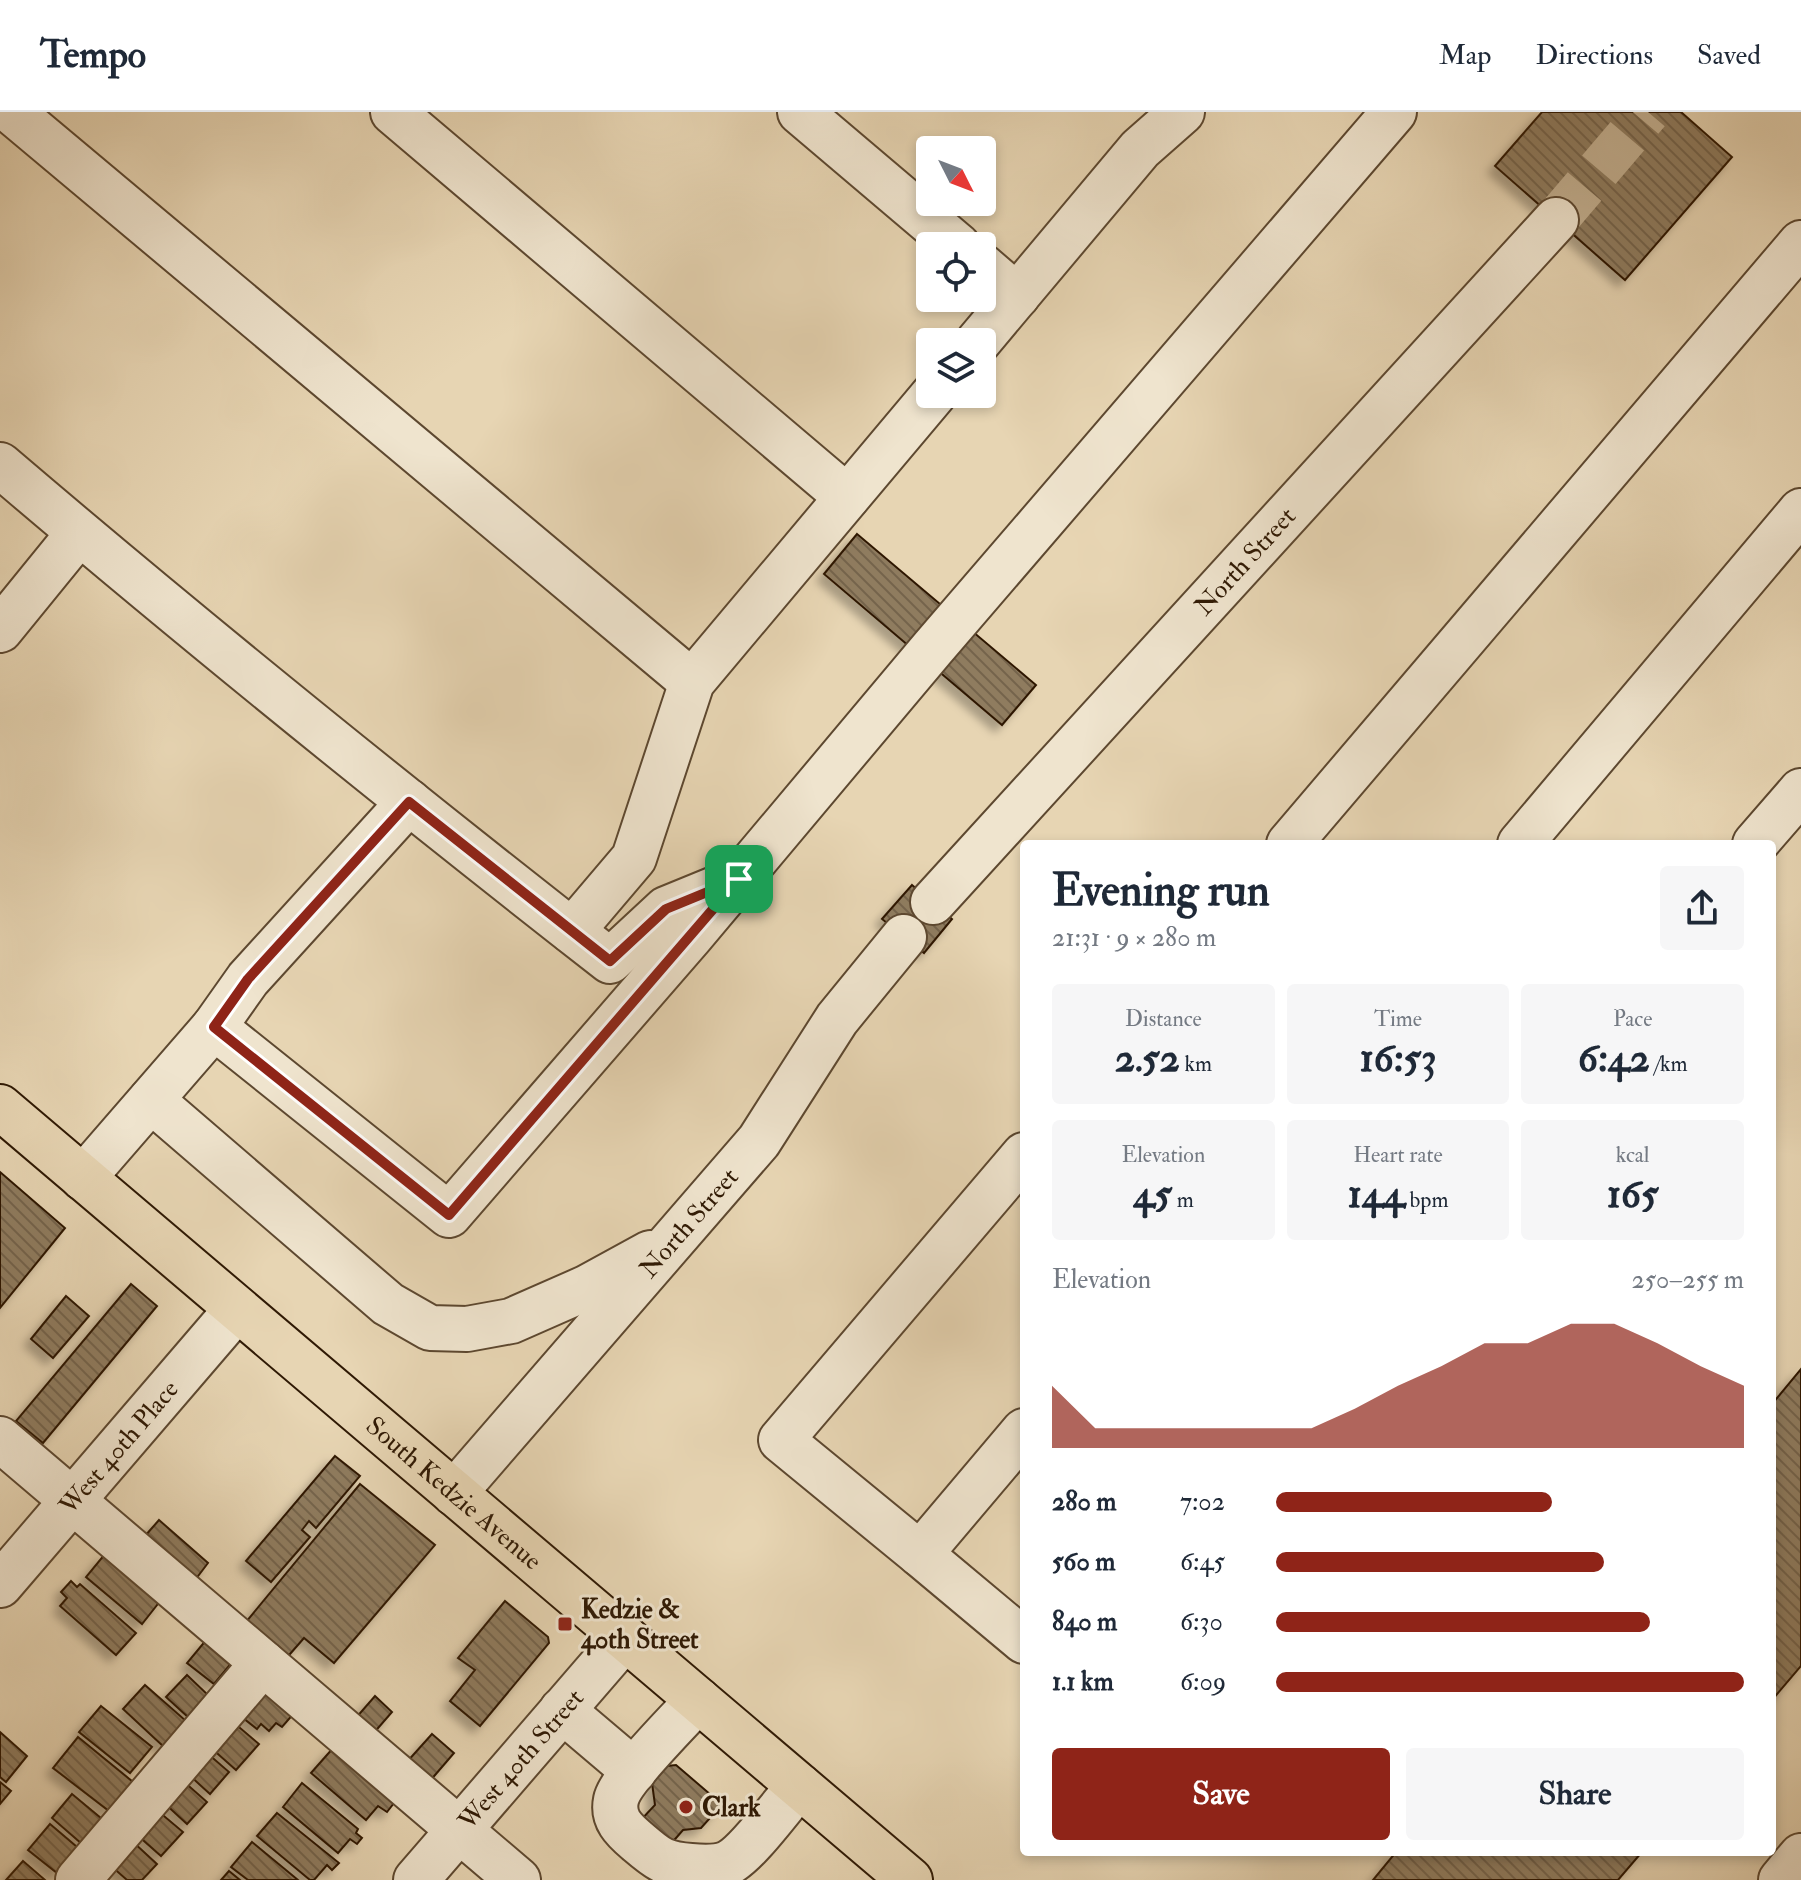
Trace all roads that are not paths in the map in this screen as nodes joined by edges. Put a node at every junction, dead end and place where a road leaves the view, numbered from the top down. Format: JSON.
{"nodes":[{"id":1,"x":12,"y":112,"type":"edge"},
{"id":2,"x":393,"y":112,"type":"edge"},
{"id":3,"x":800,"y":112,"type":"edge"},
{"id":4,"x":1182,"y":112,"type":"edge"},
{"id":5,"x":1394,"y":112,"type":"edge"},
{"id":6,"x":1556,"y":220,"type":"tunnel mouth"},
{"id":7,"x":941,"y":232,"type":"edge"},
{"id":8,"x":1801,"y":243,"type":"edge"},
{"id":9,"x":996,"y":278,"type":"edge"},
{"id":10,"x":1017,"y":296,"type":"junction"},
{"id":11,"x":990,"y":328,"type":"edge"},
{"id":12,"x":922,"y":408,"type":"edge"},
{"id":13,"x":0,"y":465,"type":"edge"},
{"id":14,"x":847,"y":497,"type":"junction"},
{"id":15,"x":1801,"y":511,"type":"edge"},
{"id":16,"x":79,"y":533,"type":"junction"},
{"id":17,"x":0,"y":630,"type":"edge"},
{"id":18,"x":692,"y":682,"type":"junction"},
{"id":19,"x":1801,"y":791,"type":"edge"},
{"id":20,"x":409,"y":802,"type":"junction"},
{"id":21,"x":1292,"y":840,"type":"edge"},
{"id":22,"x":1523,"y":840,"type":"edge"},
{"id":23,"x":1758,"y":840,"type":"edge"},
{"id":24,"x":739,"y":879,"type":"junction"},
{"id":25,"x":933,"y":902,"type":"dead end"},
{"id":26,"x":572,"y":931,"type":"junction"},
{"id":27,"x":904,"y":937,"type":"dead end"},
{"id":28,"x":214,"y":1027,"type":"junction"},
{"id":29,"x":151,"y":1100,"type":"junction"},
{"id":30,"x":0,"y":1107,"type":"edge"},
{"id":31,"x":1020,"y":1160,"type":"edge"},
{"id":32,"x":83,"y":1178,"type":"junction"},
{"id":33,"x":673,"y":1240,"type":"junction"},
{"id":34,"x":237,"y":1309,"type":"junction"},
{"id":35,"x":1020,"y":1436,"type":"edge"},
{"id":36,"x":0,"y":1439,"type":"edge"},
{"id":37,"x":454,"y":1493,"type":"junction"},
{"id":38,"x":72,"y":1501,"type":"junction"},
{"id":39,"x":920,"y":1554,"type":"junction"},
{"id":40,"x":0,"y":1585,"type":"edge"},
{"id":41,"x":625,"y":1638,"type":"junction"},
{"id":42,"x":1020,"y":1638,"type":"edge"},
{"id":43,"x":263,"y":1663,"type":"junction"},
{"id":44,"x":698,"y":1700,"type":"junction"},
{"id":45,"x":562,"y":1710,"type":"junction"},
{"id":46,"x":634,"y":1771,"type":"junction"},
{"id":47,"x":799,"y":1786,"type":"junction"},
{"id":48,"x":459,"y":1830,"type":"junction"},
{"id":49,"x":1801,"y":1856,"type":"edge"},
{"id":50,"x":78,"y":1880,"type":"edge"},
{"id":51,"x":416,"y":1880,"type":"edge"},
{"id":52,"x":518,"y":1880,"type":"edge"},
{"id":53,"x":910,"y":1880,"type":"edge"},
{"id":54,"x":1781,"y":1880,"type":"edge"}],
"edges":[{"from":1,"to":18,"type":"street"},
{"from":2,"to":14,"type":"street"},
{"from":3,"to":7,"type":"street"},
{"from":4,"to":10,"type":"street"},
{"from":5,"to":24,"type":"street"},
{"from":6,"to":25,"type":"street","name":"North Street"},
{"from":8,"to":21,"type":"street"},
{"from":9,"to":10,"type":"street"},
{"from":10,"to":11,"type":"street"},
{"from":12,"to":14,"type":"street"},
{"from":13,"to":16,"type":"street"},
{"from":14,"to":18,"type":"street"},
{"from":15,"to":22,"type":"street"},
{"from":16,"to":17,"type":"street"},
{"from":16,"to":20,"type":"street"},
{"from":18,"to":26,"type":"street"},
{"from":19,"to":23,"type":"street"},
{"from":20,"to":26,"type":"street"},
{"from":20,"to":28,"type":"street"},
{"from":24,"to":26,"type":"street"},
{"from":24,"to":28,"type":"street"},
{"from":27,"to":33,"type":"street","name":"North Street"},
{"from":28,"to":29,"type":"street"},
{"from":29,"to":32,"type":"street"},
{"from":29,"to":33,"type":"street"},
{"from":30,"to":32,"type":"main road","name":"South Kedzie Avenue"},
{"from":31,"to":39,"type":"street"},
{"from":32,"to":34,"type":"main road","name":"South Kedzie Avenue"},
{"from":33,"to":37,"type":"street","name":"North Street"},
{"from":34,"to":37,"type":"main road","name":"South Kedzie Avenue"},
{"from":34,"to":38,"type":"street","name":"West 40th Place"},
{"from":35,"to":39,"type":"street"},
{"from":36,"to":38,"type":"street"},
{"from":37,"to":41,"type":"main road","name":"South Kedzie Avenue"},
{"from":38,"to":40,"type":"street","name":"West 40th Place"},
{"from":38,"to":43,"type":"street"},
{"from":39,"to":42,"type":"street"},
{"from":41,"to":44,"type":"main road","name":"South Kedzie Avenue"},
{"from":41,"to":45,"type":"street","name":"West 40th Street"},
{"from":43,"to":48,"type":"street"},
{"from":43,"to":50,"type":"street"},
{"from":44,"to":46,"type":"street"},
{"from":44,"to":47,"type":"main road","name":"South Kedzie Avenue"},
{"from":45,"to":46,"type":"street"},
{"from":45,"to":48,"type":"street","name":"West 40th Street"},
{"from":46,"to":47,"type":"street"},
{"from":47,"to":53,"type":"main road","name":"South Kedzie Avenue"},
{"from":48,"to":51,"type":"street","name":"West 40th Street"},
{"from":48,"to":52,"type":"street"},
{"from":49,"to":54,"type":"street"}]}
